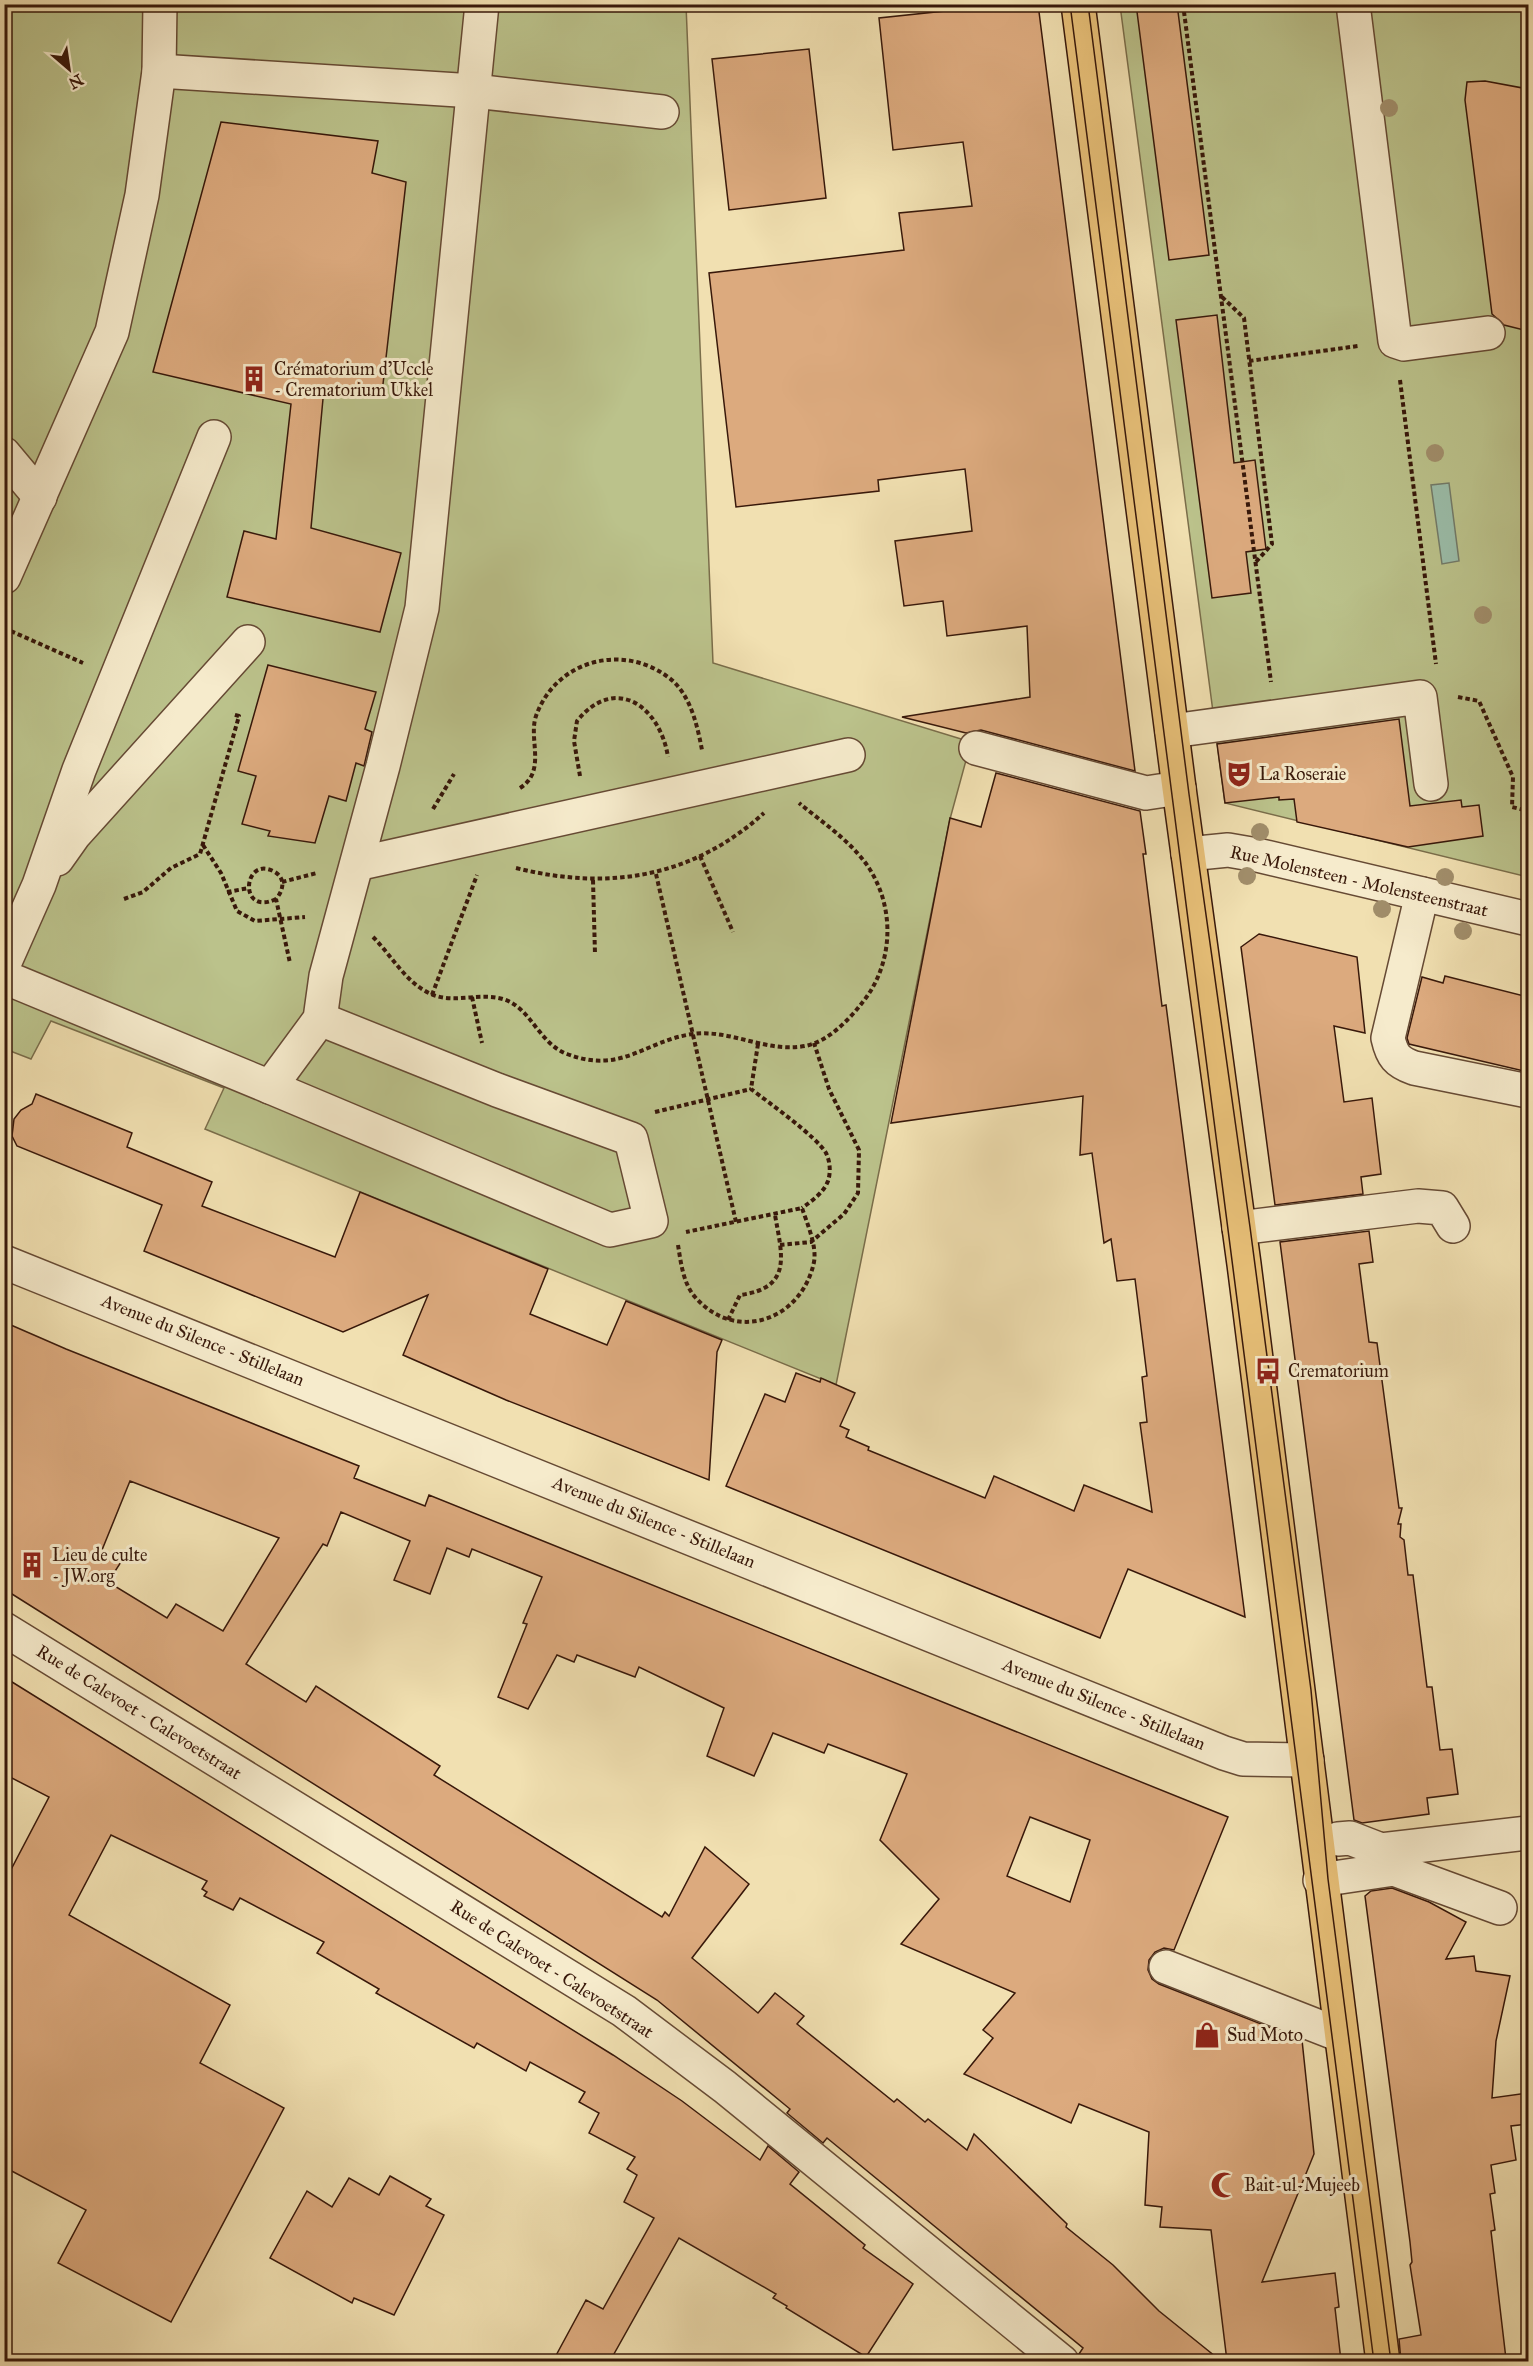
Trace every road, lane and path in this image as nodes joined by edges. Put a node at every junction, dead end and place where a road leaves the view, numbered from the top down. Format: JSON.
{"nodes":[{"id":1,"x":160,"y":4,"type":"edge"},
{"id":2,"x":482,"y":4,"type":"edge"},
{"id":3,"x":1078,"y":4,"type":"edge"},
{"id":4,"x":1183,"y":4,"type":"edge"},
{"id":5,"x":1353,"y":4,"type":"edge"},
{"id":6,"x":159,"y":71,"type":"junction"},
{"id":7,"x":474,"y":91,"type":"junction"},
{"id":8,"x":662,"y":112,"type":"dead end"},
{"id":9,"x":1222,"y":297,"type":"junction"},
{"id":10,"x":1488,"y":333,"type":"dead end"},
{"id":11,"x":1395,"y":341,"type":"junction"},
{"id":12,"x":1249,"y":361,"type":"junction"},
{"id":13,"x":4,"y":375,"type":"edge"},
{"id":14,"x":4,"y":380,"type":"edge"},
{"id":15,"x":214,"y":437,"type":"dead end"},
{"id":16,"x":4,"y":454,"type":"edge"},
{"id":17,"x":40,"y":497,"type":"junction"},
{"id":18,"x":1255,"y":564,"type":"junction"},
{"id":19,"x":4,"y":577,"type":"edge"},
{"id":20,"x":248,"y":642,"type":"dead end"},
{"id":21,"x":1429,"y":695,"type":"junction"},
{"id":22,"x":1276,"y":716,"type":"junction"},
{"id":23,"x":1172,"y":731,"type":"junction"},
{"id":24,"x":976,"y":748,"type":"dead end"},
{"id":25,"x":713,"y":749,"type":"dead end"},
{"id":26,"x":848,"y":755,"type":"dead end"},
{"id":27,"x":765,"y":773,"type":"junction"},
{"id":28,"x":1431,"y":784,"type":"dead end"},
{"id":29,"x":1179,"y":788,"type":"junction"},
{"id":30,"x":516,"y":790,"type":"dead end"},
{"id":31,"x":674,"y":793,"type":"junction"},
{"id":32,"x":441,"y":811,"type":"dead end"},
{"id":33,"x":1528,"y":811,"type":"edge"},
{"id":34,"x":430,"y":813,"type":"dead end"},
{"id":35,"x":586,"y":813,"type":"junction"},
{"id":36,"x":742,"y":830,"type":"dead end"},
{"id":37,"x":448,"y":843,"type":"junction"},
{"id":38,"x":203,"y":845,"type":"dead end"},
{"id":39,"x":1188,"y":854,"type":"junction"},
{"id":40,"x":700,"y":856,"type":"junction"},
{"id":41,"x":357,"y":864,"type":"junction"},
{"id":42,"x":515,"y":867,"type":"dead end"},
{"id":43,"x":656,"y":873,"type":"junction"},
{"id":44,"x":593,"y":880,"type":"junction"},
{"id":45,"x":39,"y":885,"type":"junction"},
{"id":46,"x":249,"y":888,"type":"junction"},
{"id":47,"x":227,"y":892,"type":"junction"},
{"id":48,"x":1422,"y":894,"type":"junction"},
{"id":49,"x":1528,"y":919,"type":"edge"},
{"id":50,"x":342,"y":920,"type":"junction"},
{"id":51,"x":733,"y":932,"type":"dead end"},
{"id":52,"x":595,"y":954,"type":"dead end"},
{"id":53,"x":4,"y":964,"type":"edge"},
{"id":54,"x":4,"y":977,"type":"edge"},
{"id":55,"x":432,"y":995,"type":"junction"},
{"id":56,"x":320,"y":1019,"type":"junction"},
{"id":57,"x":692,"y":1034,"type":"junction"},
{"id":58,"x":814,"y":1043,"type":"junction"},
{"id":59,"x":758,"y":1044,"type":"junction"},
{"id":60,"x":270,"y":1088,"type":"junction"},
{"id":61,"x":751,"y":1089,"type":"junction"},
{"id":62,"x":1528,"y":1091,"type":"edge"},
{"id":63,"x":707,"y":1100,"type":"junction"},
{"id":64,"x":631,"y":1139,"type":"junction"},
{"id":65,"x":802,"y":1208,"type":"junction"},
{"id":66,"x":775,"y":1215,"type":"junction"},
{"id":67,"x":736,"y":1222,"type":"junction"},
{"id":68,"x":1454,"y":1226,"type":"dead end"},
{"id":69,"x":1239,"y":1228,"type":"junction"},
{"id":70,"x":811,"y":1242,"type":"junction"},
{"id":71,"x":780,"y":1245,"type":"junction"},
{"id":72,"x":4,"y":1262,"type":"edge"},
{"id":73,"x":728,"y":1320,"type":"junction"},
{"id":74,"x":4,"y":1629,"type":"edge"},
{"id":75,"x":1307,"y":1760,"type":"junction"},
{"id":76,"x":1528,"y":1833,"type":"edge"},
{"id":77,"x":1338,"y":1839,"type":"dead end"},
{"id":78,"x":1320,"y":1880,"type":"junction"},
{"id":79,"x":1500,"y":1908,"type":"dead end"},
{"id":80,"x":1166,"y":1967,"type":"dead end"},
{"id":81,"x":1340,"y":2035,"type":"junction"},
{"id":82,"x":1062,"y":2361,"type":"edge"},
{"id":83,"x":1383,"y":2361,"type":"edge"}],
"edges":[{"from":1,"to":6,"type":"street"},
{"from":2,"to":7,"type":"street"},
{"from":3,"to":23,"type":"main road"},
{"from":4,"to":9,"type":"path"},
{"from":5,"to":11,"type":"street"},
{"from":6,"to":7,"type":"street"},
{"from":6,"to":17,"type":"street"},
{"from":7,"to":8,"type":"street"},
{"from":7,"to":41,"type":"street"},
{"from":9,"to":12,"type":"path"},
{"from":9,"to":18,"type":"path"},
{"from":10,"to":11,"type":"street"},
{"from":11,"to":12,"type":"path"},
{"from":11,"to":21,"type":"path"},
{"from":12,"to":18,"type":"path"},
{"from":13,"to":14,"type":"path"},
{"from":15,"to":45,"type":"street"},
{"from":16,"to":17,"type":"street"},
{"from":17,"to":19,"type":"street"},
{"from":18,"to":22,"type":"path"},
{"from":20,"to":45,"type":"street"},
{"from":21,"to":22,"type":"street"},
{"from":21,"to":28,"type":"street"},
{"from":21,"to":33,"type":"path"},
{"from":22,"to":23,"type":"street"},
{"from":23,"to":29,"type":"main road"},
{"from":24,"to":29,"type":"street"},
{"from":25,"to":30,"type":"path"},
{"from":26,"to":27,"type":"street"},
{"from":27,"to":31,"type":"street"},
{"from":27,"to":58,"type":"path"},
{"from":29,"to":39,"type":"main road"},
{"from":31,"to":35,"type":"street"},
{"from":31,"to":35,"type":"path"},
{"from":32,"to":34,"type":"path"},
{"from":35,"to":37,"type":"street"},
{"from":36,"to":40,"type":"path"},
{"from":37,"to":41,"type":"street"},
{"from":37,"to":55,"type":"path"},
{"from":38,"to":47,"type":"path"},
{"from":39,"to":48,"type":"street","name":"Rue Molensteen - Molensteenstraat"},
{"from":39,"to":69,"type":"main road"},
{"from":40,"to":43,"type":"path"},
{"from":40,"to":51,"type":"path"},
{"from":41,"to":50,"type":"street"},
{"from":42,"to":44,"type":"path"},
{"from":43,"to":44,"type":"path"},
{"from":43,"to":57,"type":"path"},
{"from":44,"to":52,"type":"path"},
{"from":45,"to":53,"type":"street"},
{"from":46,"to":46,"type":"path"},
{"from":46,"to":47,"type":"path"},
{"from":47,"to":50,"type":"path"},
{"from":48,"to":49,"type":"street","name":"Rue Molensteen - Molensteenstraat"},
{"from":48,"to":62,"type":"street"},
{"from":50,"to":55,"type":"path"},
{"from":50,"to":56,"type":"street"},
{"from":54,"to":60,"type":"street"},
{"from":55,"to":57,"type":"path"},
{"from":56,"to":60,"type":"street"},
{"from":56,"to":64,"type":"street"},
{"from":57,"to":59,"type":"path"},
{"from":57,"to":63,"type":"path"},
{"from":58,"to":59,"type":"path"},
{"from":58,"to":70,"type":"path"},
{"from":59,"to":61,"type":"path"},
{"from":60,"to":64,"type":"street"},
{"from":61,"to":63,"type":"path"},
{"from":61,"to":65,"type":"path"},
{"from":63,"to":64,"type":"path"},
{"from":63,"to":67,"type":"path"},
{"from":65,"to":66,"type":"path"},
{"from":65,"to":70,"type":"path"},
{"from":66,"to":67,"type":"path"},
{"from":66,"to":71,"type":"path"},
{"from":67,"to":73,"type":"path"},
{"from":68,"to":69,"type":"street"},
{"from":69,"to":75,"type":"main road"},
{"from":70,"to":71,"type":"path"},
{"from":70,"to":73,"type":"path"},
{"from":71,"to":73,"type":"path"},
{"from":72,"to":75,"type":"street","name":"Avenue du Silence - Stillelaan"},
{"from":74,"to":82,"type":"street","name":"Rue de Calevoet - Calevoetstraat"},
{"from":75,"to":78,"type":"main road"},
{"from":76,"to":77,"type":"street"},
{"from":78,"to":79,"type":"street"},
{"from":78,"to":81,"type":"main road"},
{"from":80,"to":81,"type":"street"},
{"from":81,"to":83,"type":"main road"}]}
